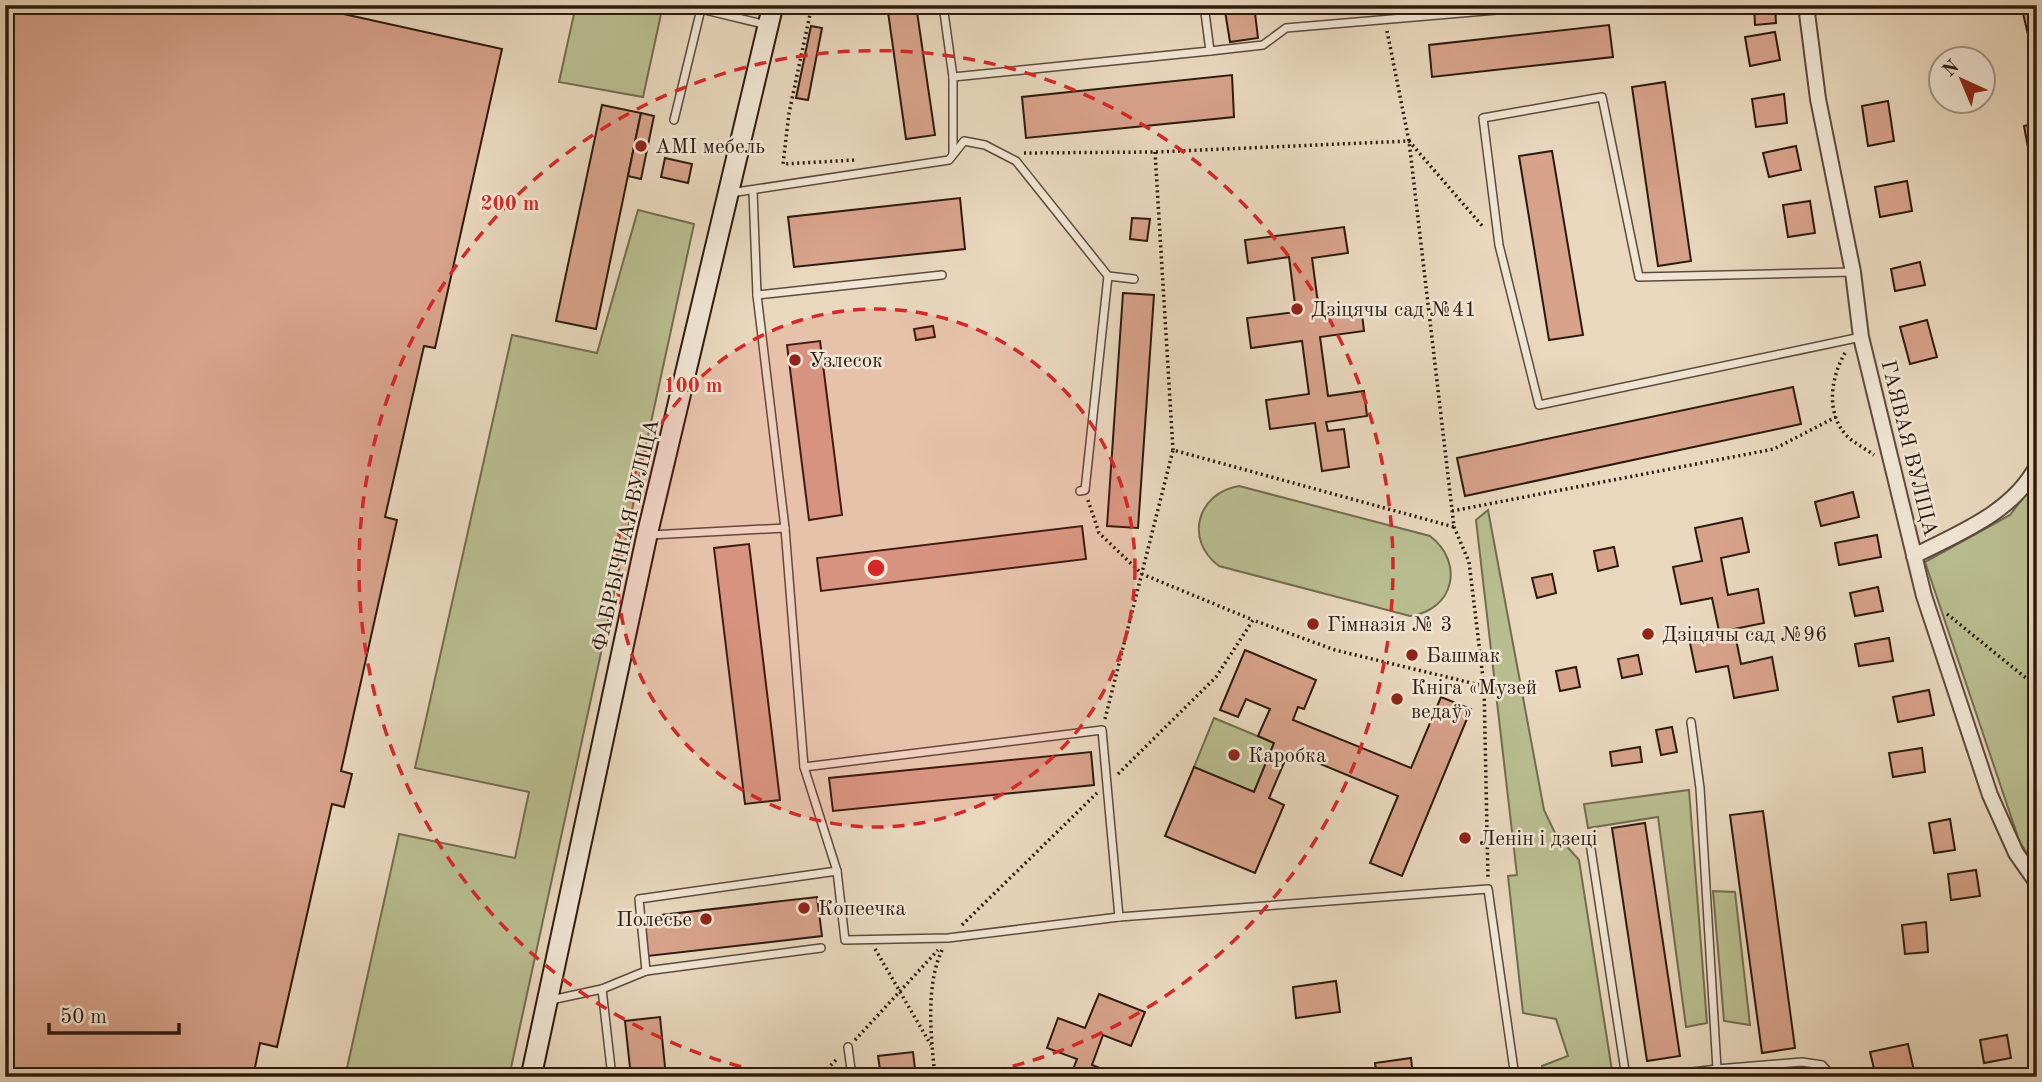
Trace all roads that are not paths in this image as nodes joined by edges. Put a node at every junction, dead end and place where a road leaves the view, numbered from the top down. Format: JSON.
{"nodes":[{"id":1,"x":773,"y":5,"type":"edge"},
{"id":2,"x":943,"y":5,"type":"edge"},
{"id":3,"x":1204,"y":5,"type":"edge"},
{"id":4,"x":1556,"y":5,"type":"edge"},
{"id":5,"x":1806,"y":5,"type":"edge"},
{"id":6,"x":768,"y":25,"type":"junction"},
{"id":7,"x":1210,"y":51,"type":"junction"},
{"id":8,"x":953,"y":77,"type":"junction"},
{"id":9,"x":674,"y":120,"type":"dead end"},
{"id":10,"x":953,"y":155,"type":"junction"},
{"id":11,"x":753,"y":191,"type":"junction"},
{"id":12,"x":728,"y":193,"type":"junction"},
{"id":13,"x":1853,"y":272,"type":"junction"},
{"id":14,"x":942,"y":275,"type":"dead end"},
{"id":15,"x":1108,"y":275,"type":"junction"},
{"id":16,"x":1134,"y":279,"type":"dead end"},
{"id":17,"x":757,"y":295,"type":"junction"},
{"id":18,"x":1861,"y":337,"type":"junction"},
{"id":19,"x":2037,"y":466,"type":"edge"},
{"id":20,"x":1082,"y":490,"type":"road end"},
{"id":21,"x":785,"y":528,"type":"junction"},
{"id":22,"x":647,"y":535,"type":"junction"},
{"id":23,"x":1914,"y":556,"type":"junction"},
{"id":24,"x":1691,"y":722,"type":"dead end"},
{"id":25,"x":804,"y":767,"type":"junction"},
{"id":26,"x":1590,"y":843,"type":"dead end"},
{"id":27,"x":836,"y":871,"type":"junction"},
{"id":28,"x":2037,"y":883,"type":"edge"},
{"id":29,"x":1119,"y":917,"type":"junction"},
{"id":30,"x":821,"y":948,"type":"dead end"},
{"id":31,"x":646,"y":971,"type":"junction"},
{"id":32,"x":601,"y":989,"type":"junction"},
{"id":33,"x":547,"y":1001,"type":"junction"},
{"id":34,"x":848,"y":1047,"type":"road end"},
{"id":35,"x":1717,"y":1069,"type":"junction"},
{"id":36,"x":531,"y":1077,"type":"edge"},
{"id":37,"x":612,"y":1077,"type":"edge"},
{"id":38,"x":852,"y":1077,"type":"edge"},
{"id":39,"x":1515,"y":1077,"type":"edge"},
{"id":40,"x":1626,"y":1077,"type":"edge"},
{"id":41,"x":1653,"y":1077,"type":"edge"},
{"id":42,"x":1713,"y":1077,"type":"edge"},
{"id":43,"x":1833,"y":1077,"type":"edge"}],
"edges":[{"from":1,"to":6,"type":"main road","name":"ФАБРЫЧНАЯ ВУЛІЦА"},
{"from":2,"to":8,"type":"lane"},
{"from":3,"to":7,"type":"lane"},
{"from":4,"to":7,"type":"lane"},
{"from":5,"to":13,"type":"street","name":"ГАЯВАЯ ВУЛІЦА"},
{"from":6,"to":9,"type":"lane"},
{"from":6,"to":12,"type":"main road","name":"ФАБРЫЧНАЯ ВУЛІЦА"},
{"from":7,"to":8,"type":"lane"},
{"from":8,"to":10,"type":"lane"},
{"from":10,"to":11,"type":"lane"},
{"from":10,"to":15,"type":"lane"},
{"from":11,"to":12,"type":"lane"},
{"from":11,"to":17,"type":"lane"},
{"from":12,"to":22,"type":"main road","name":"ФАБРЫЧНАЯ ВУЛІЦА"},
{"from":13,"to":18,"type":"street","name":"ГАЯВАЯ ВУЛІЦА"},
{"from":13,"to":18,"type":"lane"},
{"from":14,"to":17,"type":"lane"},
{"from":15,"to":16,"type":"lane"},
{"from":15,"to":20,"type":"lane"},
{"from":17,"to":21,"type":"lane"},
{"from":18,"to":23,"type":"street","name":"ГАЯВАЯ ВУЛІЦА"},
{"from":19,"to":23,"type":"street"},
{"from":21,"to":22,"type":"lane"},
{"from":21,"to":25,"type":"lane"},
{"from":22,"to":33,"type":"main road","name":"ФАБРЫЧНАЯ ВУЛІЦА"},
{"from":23,"to":28,"type":"street","name":"ГАЯВАЯ ВУЛІЦА"},
{"from":24,"to":35,"type":"lane"},
{"from":25,"to":27,"type":"lane"},
{"from":25,"to":29,"type":"lane"},
{"from":26,"to":40,"type":"lane"},
{"from":27,"to":29,"type":"lane"},
{"from":27,"to":31,"type":"lane"},
{"from":29,"to":39,"type":"lane"},
{"from":30,"to":31,"type":"lane"},
{"from":31,"to":32,"type":"lane"},
{"from":32,"to":33,"type":"lane"},
{"from":32,"to":37,"type":"lane"},
{"from":33,"to":36,"type":"main road","name":"ФАБРЫЧНАЯ ВУЛІЦА"},
{"from":34,"to":38,"type":"lane"},
{"from":35,"to":41,"type":"lane"},
{"from":35,"to":42,"type":"lane"},
{"from":35,"to":43,"type":"lane"}]}
